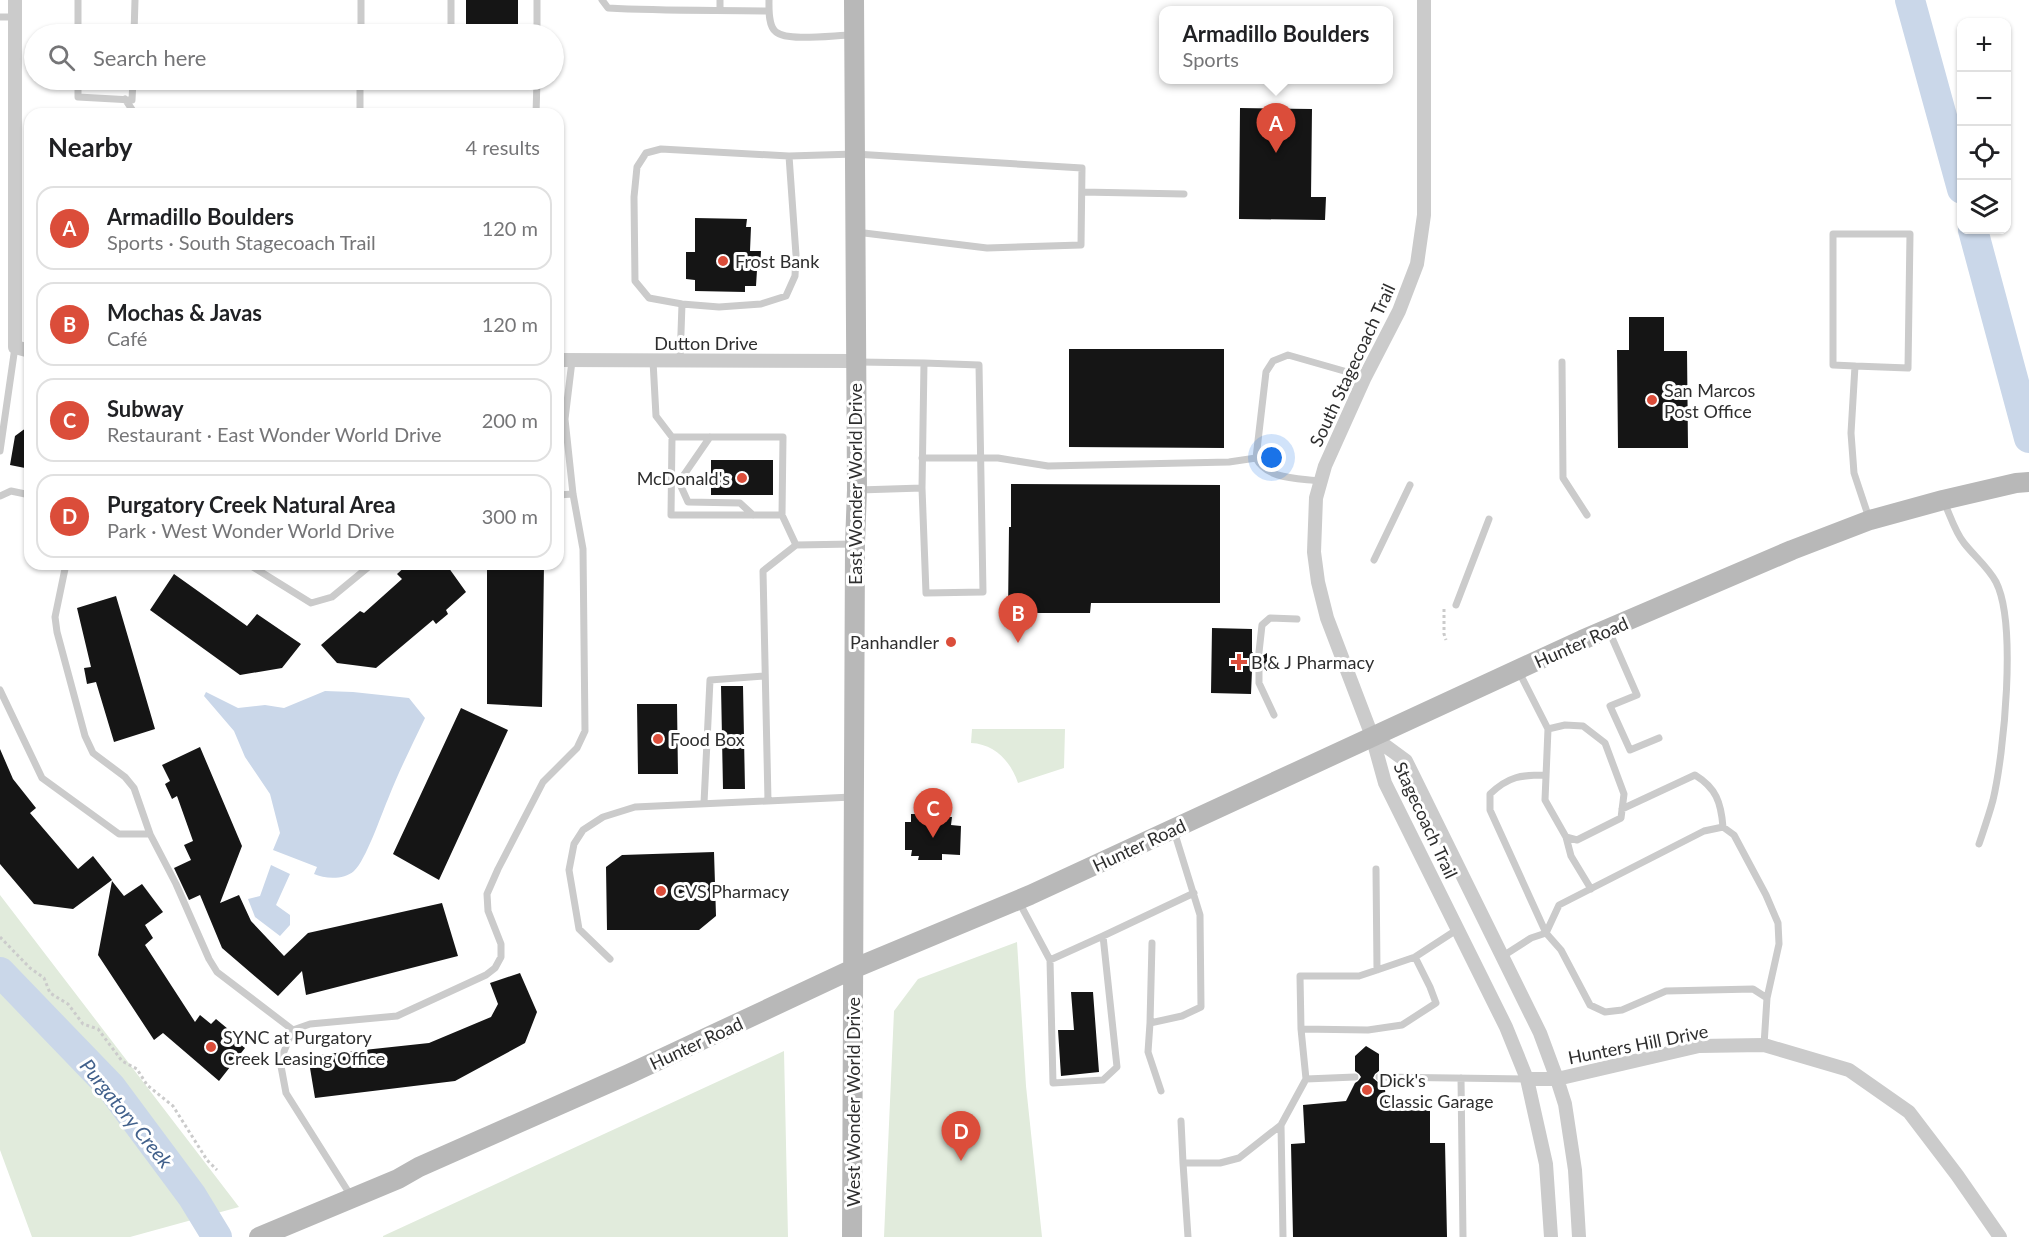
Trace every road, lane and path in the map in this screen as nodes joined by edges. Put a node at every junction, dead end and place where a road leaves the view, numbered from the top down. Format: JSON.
{"nodes":[{"id":1,"x":15,"y":0,"type":"edge"},
{"id":2,"x":78,"y":0,"type":"edge"},
{"id":3,"x":135,"y":0,"type":"edge"},
{"id":4,"x":362,"y":0,"type":"edge"},
{"id":5,"x":451,"y":0,"type":"edge"},
{"id":6,"x":537,"y":0,"type":"edge"},
{"id":7,"x":602,"y":0,"type":"edge"},
{"id":8,"x":720,"y":0,"type":"edge"},
{"id":9,"x":769,"y":0,"type":"edge"},
{"id":10,"x":855,"y":0,"type":"edge"},
{"id":11,"x":1424,"y":0,"type":"edge"},
{"id":12,"x":720,"y":10,"type":"junction"},
{"id":13,"x":768,"y":11,"type":"junction"},
{"id":14,"x":0,"y":17,"type":"edge"},
{"id":15,"x":15,"y":17,"type":"junction"},
{"id":16,"x":78,"y":24,"type":"edge"},
{"id":17,"x":134,"y":24,"type":"edge"},
{"id":18,"x":361,"y":24,"type":"edge"},
{"id":19,"x":451,"y":24,"type":"edge"},
{"id":20,"x":537,"y":24,"type":"edge"},
{"id":21,"x":854,"y":34,"type":"junction"},
{"id":22,"x":78,"y":90,"type":"edge"},
{"id":23,"x":132,"y":90,"type":"edge"},
{"id":24,"x":360,"y":90,"type":"edge"},
{"id":25,"x":537,"y":90,"type":"edge"},
{"id":26,"x":125,"y":99,"type":"junction"},
{"id":27,"x":131,"y":108,"type":"edge"},
{"id":28,"x":360,"y":108,"type":"edge"},
{"id":29,"x":536,"y":108,"type":"edge"},
{"id":30,"x":855,"y":154,"type":"junction"},
{"id":31,"x":789,"y":156,"type":"junction"},
{"id":32,"x":1082,"y":192,"type":"junction"},
{"id":33,"x":1184,"y":194,"type":"dead end"},
{"id":34,"x":855,"y":232,"type":"junction"},
{"id":35,"x":682,"y":304,"type":"junction"},
{"id":36,"x":15,"y":347,"type":"junction"},
{"id":37,"x":24,"y":349,"type":"edge"},
{"id":38,"x":565,"y":360,"type":"edge"},
{"id":39,"x":653,"y":361,"type":"junction"},
{"id":40,"x":680,"y":361,"type":"junction"},
{"id":41,"x":855,"y":362,"type":"junction"},
{"id":42,"x":1562,"y":362,"type":"dead end"},
{"id":43,"x":924,"y":363,"type":"junction"},
{"id":44,"x":1855,"y":366,"type":"junction"},
{"id":45,"x":1365,"y":377,"type":"junction"},
{"id":46,"x":672,"y":437,"type":"junction"},
{"id":47,"x":710,"y":437,"type":"junction"},
{"id":48,"x":0,"y":451,"type":"edge"},
{"id":49,"x":922,"y":458,"type":"junction"},
{"id":50,"x":980,"y":458,"type":"junction"},
{"id":51,"x":1256,"y":458,"type":"junction"},
{"id":52,"x":1320,"y":481,"type":"junction"},
{"id":53,"x":2029,"y":482,"type":"edge"},
{"id":54,"x":1410,"y":485,"type":"dead end"},
{"id":55,"x":922,"y":488,"type":"junction"},
{"id":56,"x":857,"y":490,"type":"junction"},
{"id":57,"x":24,"y":494,"type":"edge"},
{"id":58,"x":573,"y":494,"type":"junction"},
{"id":59,"x":564,"y":495,"type":"edge"},
{"id":60,"x":0,"y":496,"type":"edge"},
{"id":61,"x":1943,"y":500,"type":"junction"},
{"id":62,"x":753,"y":515,"type":"junction"},
{"id":63,"x":782,"y":515,"type":"junction"},
{"id":64,"x":1587,"y":515,"type":"dead end"},
{"id":65,"x":1489,"y":519,"type":"dead end"},
{"id":66,"x":1870,"y":520,"type":"junction"},
{"id":67,"x":855,"y":544,"type":"junction"},
{"id":68,"x":796,"y":545,"type":"junction"},
{"id":69,"x":1374,"y":560,"type":"dead end"},
{"id":70,"x":65,"y":570,"type":"edge"},
{"id":71,"x":258,"y":570,"type":"edge"},
{"id":72,"x":365,"y":570,"type":"edge"},
{"id":73,"x":1455,"y":605,"type":"dead end"},
{"id":74,"x":1444,"y":609,"type":"dead end"},
{"id":75,"x":1297,"y":619,"type":"dead end"},
{"id":76,"x":1608,"y":629,"type":"junction"},
{"id":77,"x":1446,"y":640,"type":"dead end"},
{"id":78,"x":1259,"y":652,"type":"dead end"},
{"id":79,"x":1258,"y":670,"type":"dead end"},
{"id":80,"x":1518,"y":670,"type":"junction"},
{"id":81,"x":765,"y":676,"type":"junction"},
{"id":82,"x":0,"y":690,"type":"edge"},
{"id":83,"x":1274,"y":715,"type":"dead end"},
{"id":84,"x":1548,"y":729,"type":"junction"},
{"id":85,"x":1372,"y":736,"type":"junction"},
{"id":86,"x":1659,"y":738,"type":"dead end"},
{"id":87,"x":1546,"y":775,"type":"junction"},
{"id":88,"x":855,"y":797,"type":"junction"},
{"id":89,"x":768,"y":801,"type":"junction"},
{"id":90,"x":704,"y":803,"type":"junction"},
{"id":91,"x":1622,"y":809,"type":"junction"},
{"id":92,"x":1723,"y":827,"type":"junction"},
{"id":93,"x":1174,"y":829,"type":"junction"},
{"id":94,"x":150,"y":834,"type":"junction"},
{"id":95,"x":1566,"y":837,"type":"junction"},
{"id":96,"x":1979,"y":844,"type":"dead end"},
{"id":97,"x":1376,"y":869,"type":"dead end"},
{"id":98,"x":1591,"y":889,"type":"junction"},
{"id":99,"x":1194,"y":893,"type":"junction"},
{"id":100,"x":1018,"y":900,"type":"junction"},
{"id":101,"x":1458,"y":928,"type":"junction"},
{"id":102,"x":1546,"y":933,"type":"junction"},
{"id":103,"x":1103,"y":936,"type":"junction"},
{"id":104,"x":0,"y":937,"type":"edge"},
{"id":105,"x":1152,"y":943,"type":"dead end"},
{"id":106,"x":1503,"y":956,"type":"junction"},
{"id":107,"x":1415,"y":957,"type":"junction"},
{"id":108,"x":610,"y":958,"type":"dead end"},
{"id":109,"x":1050,"y":960,"type":"junction"},
{"id":110,"x":855,"y":968,"type":"junction"},
{"id":111,"x":1377,"y":970,"type":"junction"},
{"id":112,"x":1767,"y":998,"type":"junction"},
{"id":113,"x":1150,"y":1023,"type":"junction"},
{"id":114,"x":1302,"y":1029,"type":"junction"},
{"id":115,"x":293,"y":1030,"type":"junction"},
{"id":116,"x":1764,"y":1045,"type":"junction"},
{"id":117,"x":1355,"y":1077,"type":"dead end"},
{"id":118,"x":1379,"y":1077,"type":"dead end"},
{"id":119,"x":1461,"y":1078,"type":"junction"},
{"id":120,"x":1306,"y":1079,"type":"junction"},
{"id":121,"x":1527,"y":1079,"type":"junction"},
{"id":122,"x":1557,"y":1079,"type":"junction"},
{"id":123,"x":1161,"y":1091,"type":"dead end"},
{"id":124,"x":1181,"y":1122,"type":"dead end"},
{"id":125,"x":1281,"y":1125,"type":"junction"},
{"id":126,"x":1183,"y":1163,"type":"junction"},
{"id":127,"x":217,"y":1170,"type":"dead end"},
{"id":128,"x":352,"y":1198,"type":"junction"},
{"id":129,"x":268,"y":1233,"type":"edge"},
{"id":130,"x":852,"y":1237,"type":"edge"},
{"id":131,"x":1188,"y":1237,"type":"edge"},
{"id":132,"x":1283,"y":1237,"type":"edge"},
{"id":133,"x":1463,"y":1237,"type":"edge"},
{"id":134,"x":1551,"y":1237,"type":"edge"},
{"id":135,"x":1579,"y":1237,"type":"edge"},
{"id":136,"x":2000,"y":1237,"type":"edge"}],
"edges":[{"from":1,"to":15,"type":"street"},
{"from":2,"to":16,"type":"lane"},
{"from":3,"to":17,"type":"lane"},
{"from":4,"to":18,"type":"lane"},
{"from":5,"to":19,"type":"lane"},
{"from":6,"to":20,"type":"lane"},
{"from":7,"to":12,"type":"lane"},
{"from":8,"to":12,"type":"lane"},
{"from":9,"to":13,"type":"lane"},
{"from":10,"to":21,"type":"main road","name":"East Wonder World Drive"},
{"from":11,"to":45,"type":"street","name":"South Stagecoach Trail"},
{"from":12,"to":13,"type":"lane"},
{"from":13,"to":21,"type":"lane"},
{"from":14,"to":15,"type":"lane"},
{"from":15,"to":36,"type":"street"},
{"from":21,"to":30,"type":"main road","name":"East Wonder World Drive"},
{"from":22,"to":26,"type":"lane"},
{"from":23,"to":26,"type":"lane"},
{"from":24,"to":28,"type":"lane"},
{"from":25,"to":29,"type":"lane"},
{"from":26,"to":27,"type":"lane"},
{"from":30,"to":31,"type":"lane"},
{"from":30,"to":32,"type":"lane"},
{"from":30,"to":34,"type":"main road","name":"East Wonder World Drive"},
{"from":31,"to":35,"type":"lane"},
{"from":31,"to":35,"type":"lane"},
{"from":32,"to":33,"type":"lane"},
{"from":32,"to":34,"type":"lane"},
{"from":34,"to":41,"type":"main road","name":"East Wonder World Drive"},
{"from":35,"to":40,"type":"lane"},
{"from":36,"to":37,"type":"street"},
{"from":36,"to":48,"type":"lane"},
{"from":38,"to":39,"type":"street","name":"Dutton Drive"},
{"from":38,"to":58,"type":"lane"},
{"from":39,"to":40,"type":"street","name":"Dutton Drive"},
{"from":39,"to":46,"type":"lane"},
{"from":40,"to":41,"type":"street","name":"Dutton Drive"},
{"from":41,"to":43,"type":"lane"},
{"from":41,"to":56,"type":"main road","name":"East Wonder World Drive"},
{"from":42,"to":64,"type":"lane"},
{"from":43,"to":49,"type":"lane"},
{"from":43,"to":50,"type":"lane"},
{"from":44,"to":44,"type":"lane"},
{"from":44,"to":66,"type":"lane"},
{"from":45,"to":51,"type":"lane"},
{"from":45,"to":52,"type":"street","name":"South Stagecoach Trail"},
{"from":46,"to":47,"type":"lane"},
{"from":46,"to":62,"type":"lane"},
{"from":47,"to":62,"type":"lane"},
{"from":47,"to":63,"type":"lane"},
{"from":49,"to":50,"type":"lane"},
{"from":49,"to":55,"type":"lane"},
{"from":50,"to":51,"type":"lane"},
{"from":50,"to":55,"type":"lane"},
{"from":51,"to":52,"type":"lane"},
{"from":52,"to":85,"type":"street","name":"South Stagecoach Trail"},
{"from":53,"to":61,"type":"main road","name":"Hunter Road"},
{"from":54,"to":69,"type":"lane"},
{"from":55,"to":56,"type":"lane"},
{"from":56,"to":67,"type":"main road","name":"East Wonder World Drive"},
{"from":57,"to":60,"type":"lane"},
{"from":58,"to":59,"type":"lane"},
{"from":58,"to":115,"type":"lane"},
{"from":61,"to":66,"type":"main road","name":"Hunter Road"},
{"from":61,"to":96,"type":"lane"},
{"from":62,"to":63,"type":"lane"},
{"from":63,"to":68,"type":"lane"},
{"from":65,"to":73,"type":"lane"},
{"from":66,"to":76,"type":"main road","name":"Hunter Road"},
{"from":67,"to":68,"type":"lane"},
{"from":67,"to":88,"type":"main road","name":"East Wonder World Drive"},
{"from":68,"to":81,"type":"lane"},
{"from":70,"to":94,"type":"lane"},
{"from":71,"to":72,"type":"lane"},
{"from":74,"to":77,"type":"path"},
{"from":75,"to":78,"type":"lane"},
{"from":76,"to":80,"type":"main road","name":"Hunter Road"},
{"from":76,"to":86,"type":"lane"},
{"from":79,"to":83,"type":"lane"},
{"from":80,"to":84,"type":"lane"},
{"from":80,"to":85,"type":"main road","name":"Hunter Road"},
{"from":81,"to":89,"type":"lane"},
{"from":81,"to":90,"type":"lane"},
{"from":82,"to":94,"type":"lane"},
{"from":84,"to":87,"type":"lane"},
{"from":84,"to":91,"type":"lane"},
{"from":85,"to":93,"type":"main road","name":"Hunter Road"},
{"from":85,"to":101,"type":"street","name":"Stagecoach Trail"},
{"from":85,"to":106,"type":"street","name":"Stagecoach Trail"},
{"from":87,"to":95,"type":"lane"},
{"from":87,"to":102,"type":"lane"},
{"from":88,"to":89,"type":"lane"},
{"from":88,"to":110,"type":"main road","name":"East Wonder World Drive"},
{"from":89,"to":90,"type":"lane"},
{"from":90,"to":108,"type":"lane"},
{"from":91,"to":92,"type":"lane"},
{"from":91,"to":95,"type":"lane"},
{"from":92,"to":98,"type":"lane"},
{"from":92,"to":112,"type":"lane"},
{"from":93,"to":99,"type":"lane"},
{"from":93,"to":100,"type":"main road","name":"Hunter Road"},
{"from":94,"to":115,"type":"lane"},
{"from":95,"to":98,"type":"lane"},
{"from":97,"to":111,"type":"lane"},
{"from":98,"to":102,"type":"lane"},
{"from":99,"to":103,"type":"lane"},
{"from":99,"to":113,"type":"lane"},
{"from":100,"to":109,"type":"lane"},
{"from":100,"to":110,"type":"main road","name":"Hunter Road"},
{"from":101,"to":107,"type":"lane"},
{"from":101,"to":121,"type":"street","name":"Stagecoach Trail"},
{"from":102,"to":106,"type":"lane"},
{"from":102,"to":112,"type":"lane"},
{"from":103,"to":109,"type":"lane"},
{"from":103,"to":109,"type":"lane"},
{"from":104,"to":127,"type":"path"},
{"from":105,"to":113,"type":"lane"},
{"from":106,"to":122,"type":"street","name":"Stagecoach Trail"},
{"from":107,"to":111,"type":"lane"},
{"from":107,"to":114,"type":"lane"},
{"from":110,"to":128,"type":"main road","name":"Hunter Road"},
{"from":110,"to":130,"type":"main road","name":"West Wonder World Drive"},
{"from":111,"to":114,"type":"lane"},
{"from":112,"to":116,"type":"lane"},
{"from":113,"to":123,"type":"lane"},
{"from":114,"to":120,"type":"lane"},
{"from":115,"to":128,"type":"lane"},
{"from":116,"to":122,"type":"street","name":"Hunters Hill Drive"},
{"from":116,"to":136,"type":"street","name":"Hunters Hill Drive"},
{"from":117,"to":120,"type":"lane"},
{"from":118,"to":119,"type":"lane"},
{"from":119,"to":121,"type":"lane"},
{"from":119,"to":133,"type":"lane"},
{"from":120,"to":125,"type":"lane"},
{"from":121,"to":122,"type":"street","name":"Hunters Hill Drive"},
{"from":121,"to":134,"type":"street","name":"Stagecoach Trail"},
{"from":122,"to":135,"type":"street","name":"Stagecoach Trail"},
{"from":124,"to":126,"type":"lane"},
{"from":125,"to":126,"type":"lane"},
{"from":125,"to":132,"type":"lane"},
{"from":126,"to":131,"type":"lane"},
{"from":128,"to":129,"type":"main road","name":"Hunter Road"}]}
